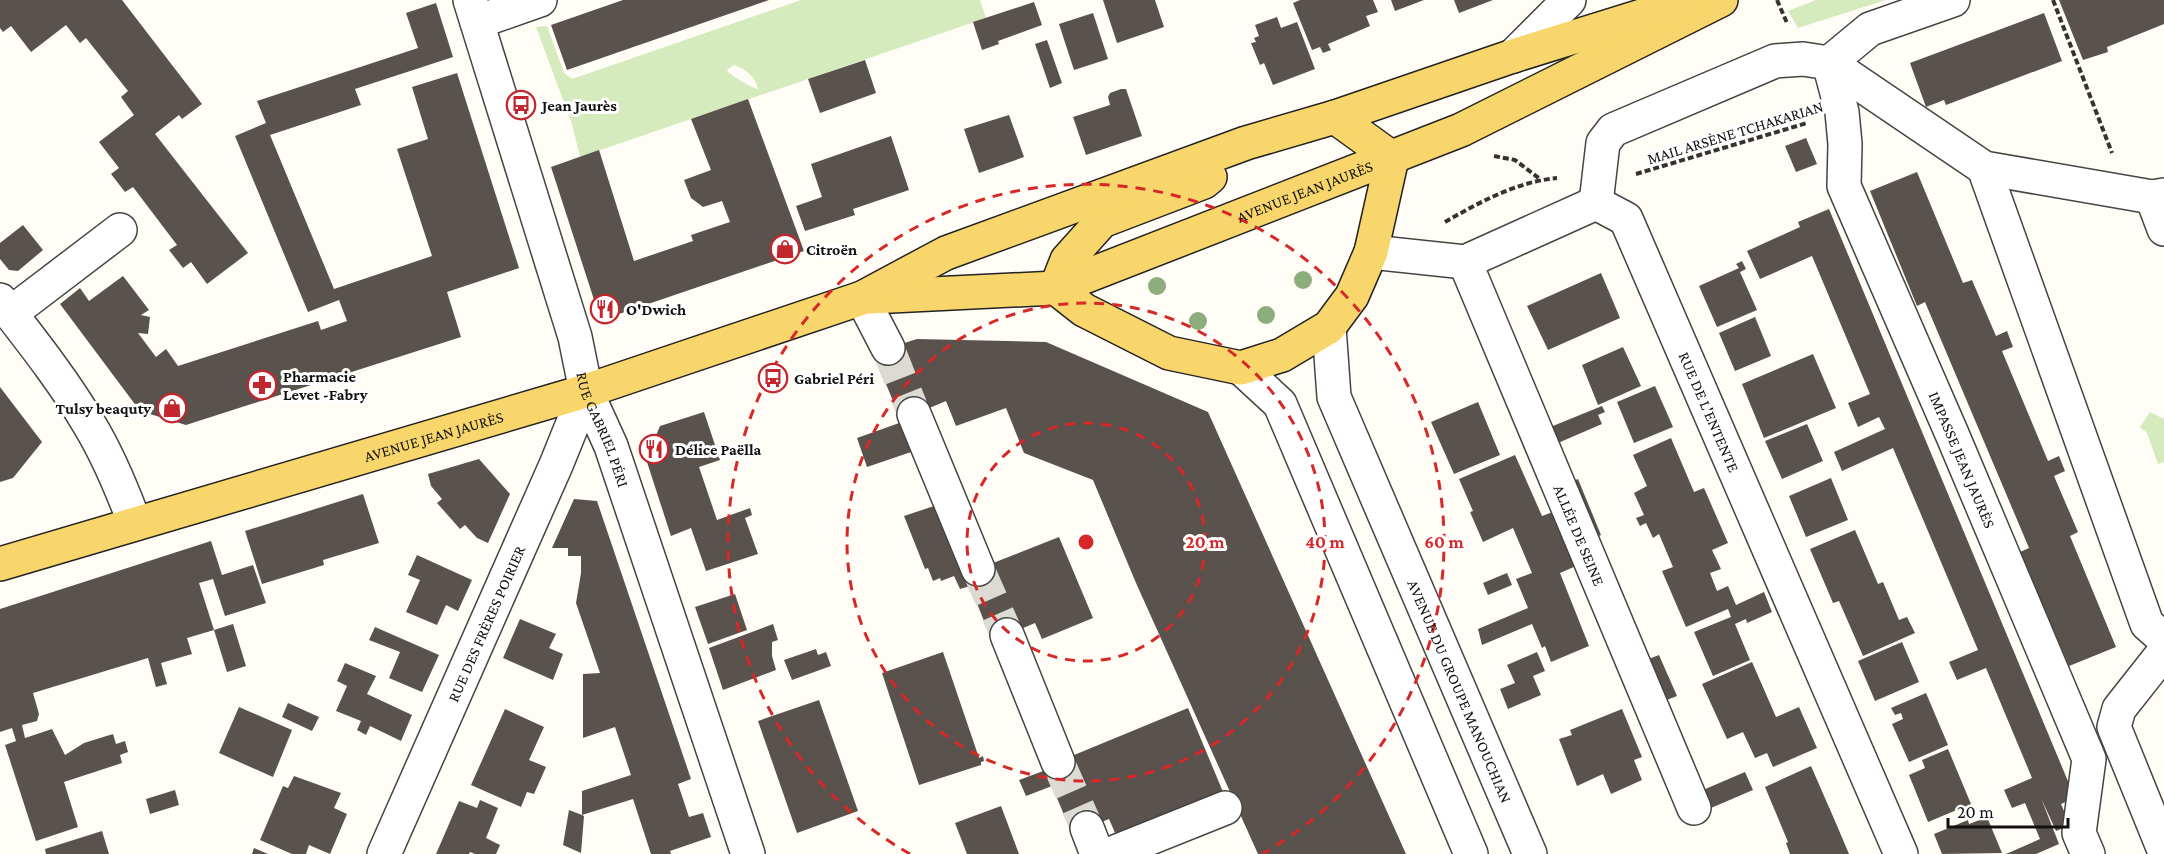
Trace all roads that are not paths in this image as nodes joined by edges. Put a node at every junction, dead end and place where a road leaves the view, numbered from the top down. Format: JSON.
{"nodes":[{"id":1,"x":540,"y":0,"type":"edge"},
{"id":2,"x":1569,"y":0,"type":"edge"},
{"id":3,"x":1693,"y":0,"type":"edge"},
{"id":4,"x":1721,"y":0,"type":"edge"},
{"id":5,"x":1953,"y":0,"type":"edge"},
{"id":6,"x":474,"y":11,"type":"edge"},
{"id":7,"x":1513,"y":56,"type":"junction"},
{"id":8,"x":1829,"y":63,"type":"junction"},
{"id":9,"x":1335,"y":117,"type":"junction"},
{"id":10,"x":1246,"y":143,"type":"junction"},
{"id":11,"x":1392,"y":158,"type":"junction"},
{"id":12,"x":1984,"y":168,"type":"junction"},
{"id":13,"x":1597,"y":188,"type":"junction"},
{"id":14,"x":2158,"y":196,"type":"edge"},
{"id":15,"x":2164,"y":228,"type":"edge"},
{"id":16,"x":120,"y":230,"type":"dead end"},
{"id":17,"x":1371,"y":252,"type":"junction"},
{"id":18,"x":1465,"y":262,"type":"junction"},
{"id":19,"x":1056,"y":288,"type":"junction"},
{"id":20,"x":862,"y":298,"type":"junction"},
{"id":21,"x":5,"y":307,"type":"edge"},
{"id":22,"x":1329,"y":327,"type":"junction"},
{"id":23,"x":888,"y":348,"type":"tunnel mouth"},
{"id":24,"x":1241,"y":368,"type":"junction"},
{"id":25,"x":586,"y":391,"type":"junction"},
{"id":26,"x":914,"y":414,"type":"tunnel mouth"},
{"id":27,"x":135,"y":524,"type":"junction"},
{"id":28,"x":0,"y":564,"type":"edge"},
{"id":29,"x":978,"y":569,"type":"tunnel mouth"},
{"id":30,"x":1007,"y":635,"type":"tunnel mouth"},
{"id":31,"x":2164,"y":639,"type":"edge"},
{"id":32,"x":2164,"y":652,"type":"edge"},
{"id":33,"x":1058,"y":762,"type":"tunnel mouth"},
{"id":34,"x":1225,"y":807,"type":"dead end"},
{"id":35,"x":1694,"y":808,"type":"dead end"},
{"id":36,"x":2164,"y":850,"type":"edge"},
{"id":37,"x":384,"y":854,"type":"edge"},
{"id":38,"x":748,"y":854,"type":"edge"},
{"id":39,"x":1110,"y":854,"type":"edge"},
{"id":40,"x":1471,"y":854,"type":"edge"},
{"id":41,"x":1530,"y":854,"type":"edge"},
{"id":42,"x":1901,"y":854,"type":"edge"},
{"id":43,"x":2088,"y":854,"type":"edge"}],
"edges":[{"from":1,"to":6,"type":"street"},
{"from":2,"to":7,"type":"street"},
{"from":3,"to":7,"type":"main road","name":"AVENUE JEAN JAURÈS"},
{"from":4,"to":11,"type":"main road","name":"AVENUE JEAN JAURÈS"},
{"from":5,"to":8,"type":"street"},
{"from":6,"to":25,"type":"street","name":"RUE GABRIEL PÉRI"},
{"from":7,"to":9,"type":"main road","name":"AVENUE JEAN JAURÈS"},
{"from":8,"to":12,"type":"street"},
{"from":8,"to":13,"type":"street"},
{"from":8,"to":43,"type":"street","name":"IMPASSE JEAN JAURÈS"},
{"from":9,"to":10,"type":"main road","name":"AVENUE JEAN JAURÈS"},
{"from":9,"to":11,"type":"main road"},
{"from":10,"to":19,"type":"main road"},
{"from":10,"to":20,"type":"main road","name":"AVENUE JEAN JAURÈS"},
{"from":11,"to":17,"type":"main road"},
{"from":11,"to":19,"type":"main road","name":"AVENUE JEAN JAURÈS"},
{"from":12,"to":14,"type":"street"},
{"from":12,"to":31,"type":"street"},
{"from":13,"to":18,"type":"street"},
{"from":13,"to":42,"type":"street","name":"RUE DE L'ENTENTE"},
{"from":14,"to":15,"type":"street"},
{"from":16,"to":21,"type":"street"},
{"from":17,"to":18,"type":"street"},
{"from":17,"to":22,"type":"main road"},
{"from":18,"to":35,"type":"street","name":"ALLÉE DE SEINE"},
{"from":19,"to":20,"type":"main road","name":"AVENUE JEAN JAURÈS"},
{"from":19,"to":24,"type":"main road"},
{"from":20,"to":23,"type":"street"},
{"from":20,"to":25,"type":"main road","name":"AVENUE JEAN JAURÈS"},
{"from":21,"to":27,"type":"street"},
{"from":22,"to":24,"type":"main road"},
{"from":22,"to":41,"type":"street","name":"AVENUE DU GROUPE MANOUCHIAN"},
{"from":24,"to":40,"type":"street"},
{"from":25,"to":27,"type":"main road","name":"AVENUE JEAN JAURÈS"},
{"from":25,"to":37,"type":"street","name":"RUE DES FRÈRES POIRIER"},
{"from":25,"to":38,"type":"street","name":"RUE GABRIEL PÉRI"},
{"from":26,"to":29,"type":"street"},
{"from":27,"to":28,"type":"main road","name":"AVENUE JEAN JAURÈS"},
{"from":30,"to":33,"type":"street"},
{"from":32,"to":36,"type":"street"},
{"from":34,"to":39,"type":"street"}]}
